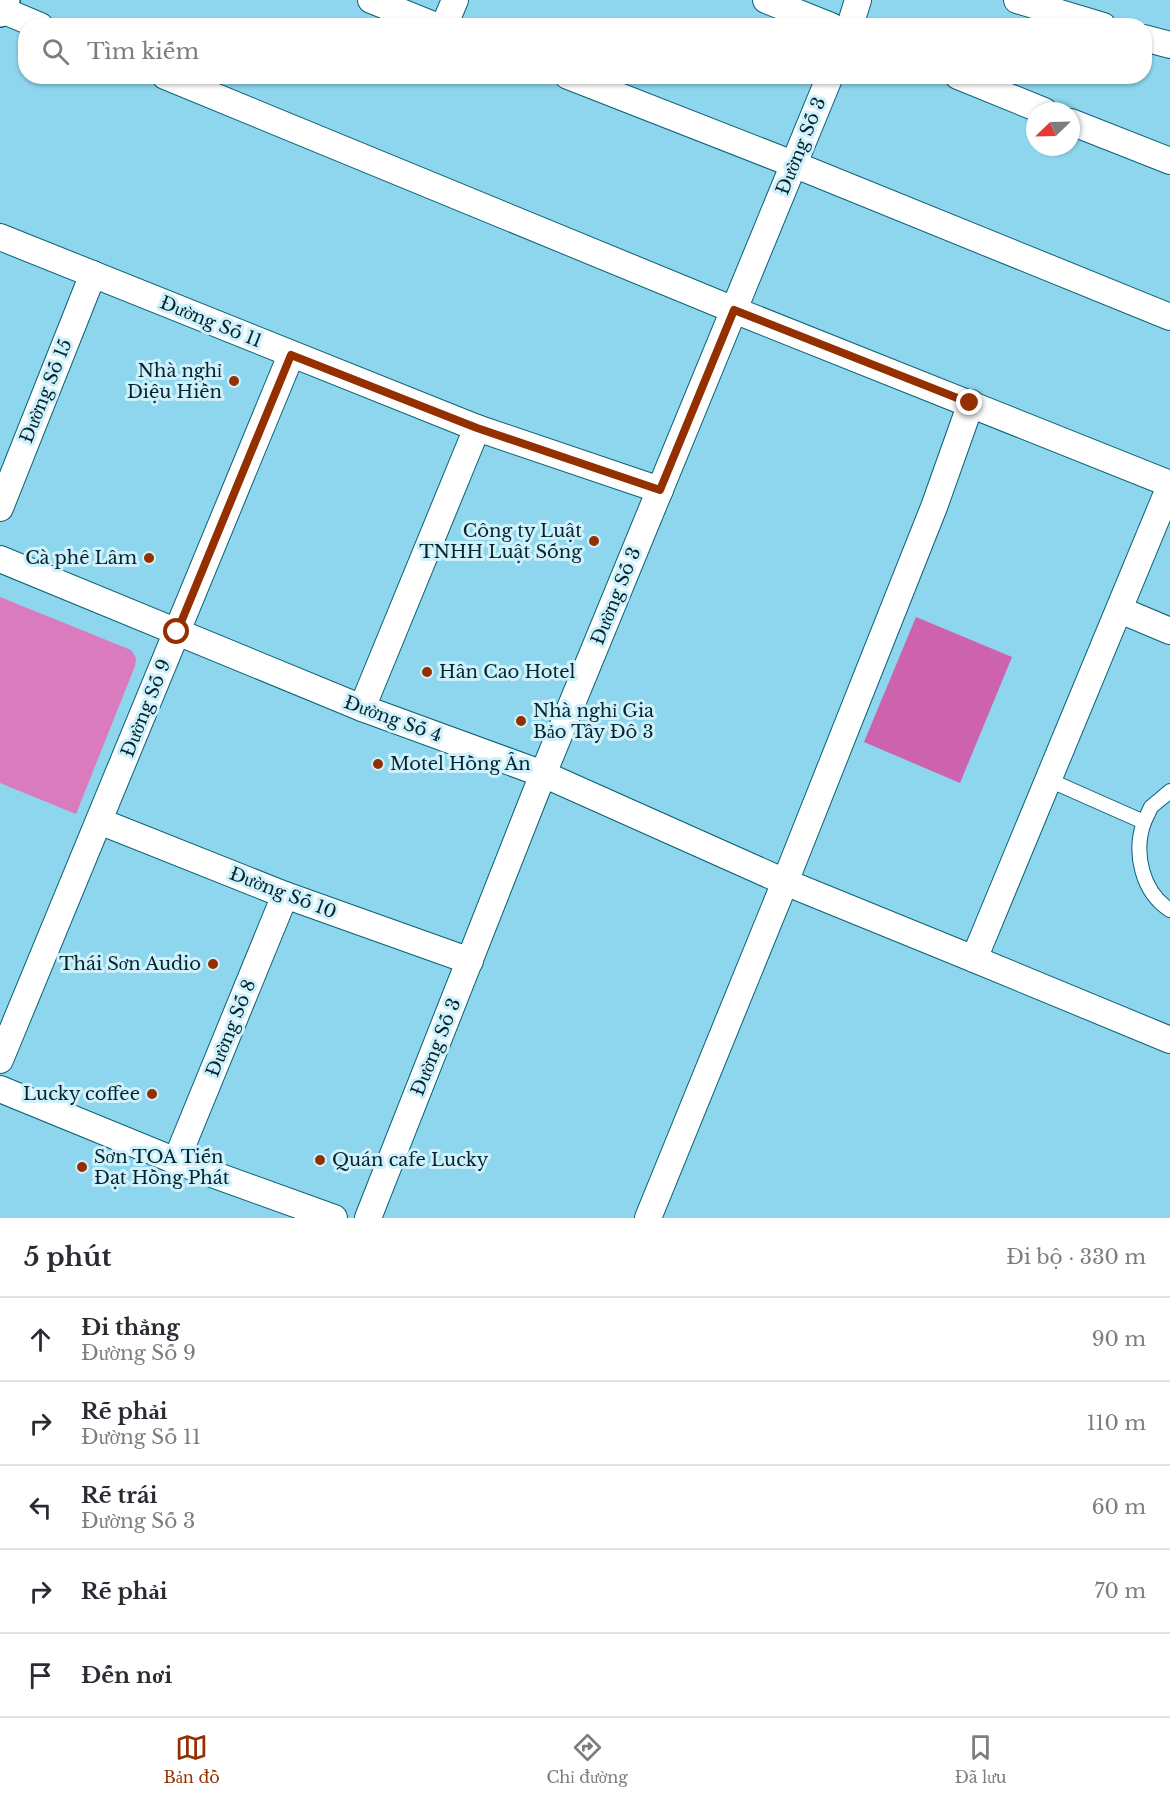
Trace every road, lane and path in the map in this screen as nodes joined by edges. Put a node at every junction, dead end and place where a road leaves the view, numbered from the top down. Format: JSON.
{"nodes":[{"id":1,"x":3,"y":0,"type":"edge"},
{"id":2,"x":371,"y":0,"type":"edge"},
{"id":3,"x":455,"y":0,"type":"edge"},
{"id":4,"x":766,"y":0,"type":"edge"},
{"id":5,"x":858,"y":0,"type":"edge"},
{"id":6,"x":1017,"y":0,"type":"edge"},
{"id":7,"x":0,"y":10,"type":"edge"},
{"id":8,"x":20,"y":18,"type":"edge"},
{"id":9,"x":416,"y":18,"type":"edge"},
{"id":10,"x":447,"y":18,"type":"edge"},
{"id":11,"x":811,"y":18,"type":"edge"},
{"id":12,"x":852,"y":18,"type":"edge"},
{"id":13,"x":1077,"y":18,"type":"edge"},
{"id":14,"x":1152,"y":40,"type":"edge"},
{"id":15,"x":1170,"y":45,"type":"edge"},
{"id":16,"x":184,"y":84,"type":"edge"},
{"id":17,"x":588,"y":84,"type":"edge"},
{"id":18,"x":827,"y":84,"type":"edge"},
{"id":19,"x":978,"y":84,"type":"edge"},
{"id":20,"x":1026,"y":104,"type":"edge"},
{"id":21,"x":1080,"y":126,"type":"edge"},
{"id":22,"x":1170,"y":161,"type":"edge"},
{"id":23,"x":793,"y":164,"type":"junction"},
{"id":24,"x":0,"y":237,"type":"edge"},
{"id":25,"x":93,"y":274,"type":"junction"},
{"id":26,"x":734,"y":310,"type":"junction"},
{"id":27,"x":1170,"y":316,"type":"edge"},
{"id":28,"x":291,"y":355,"type":"junction"},
{"id":29,"x":970,"y":403,"type":"junction"},
{"id":30,"x":477,"y":428,"type":"junction"},
{"id":31,"x":1170,"y":485,"type":"edge"},
{"id":32,"x":660,"y":490,"type":"junction"},
{"id":33,"x":0,"y":508,"type":"edge"},
{"id":34,"x":0,"y":559,"type":"edge"},
{"id":35,"x":1119,"y":610,"type":"junction"},
{"id":36,"x":1170,"y":631,"type":"edge"},
{"id":37,"x":177,"y":632,"type":"junction"},
{"id":38,"x":362,"y":708,"type":"junction"},
{"id":39,"x":543,"y":774,"type":"junction"},
{"id":40,"x":1049,"y":780,"type":"junction"},
{"id":41,"x":1170,"y":791,"type":"edge"},
{"id":42,"x":99,"y":821,"type":"junction"},
{"id":43,"x":1144,"y":822,"type":"junction"},
{"id":44,"x":785,"y":882,"type":"junction"},
{"id":45,"x":285,"y":895,"type":"junction"},
{"id":46,"x":1170,"y":910,"type":"edge"},
{"id":47,"x":974,"y":959,"type":"junction"},
{"id":48,"x":470,"y":961,"type":"junction"},
{"id":49,"x":1170,"y":1040,"type":"edge"},
{"id":50,"x":0,"y":1060,"type":"edge"},
{"id":51,"x":0,"y":1089,"type":"edge"},
{"id":52,"x":176,"y":1161,"type":"junction"},
{"id":53,"x":334,"y":1218,"type":"edge"},
{"id":54,"x":368,"y":1218,"type":"edge"},
{"id":55,"x":648,"y":1218,"type":"edge"}],
"edges":[{"from":1,"to":7,"type":"main road"},
{"from":2,"to":9,"type":"street"},
{"from":3,"to":10,"type":"street"},
{"from":4,"to":11,"type":"street"},
{"from":5,"to":12,"type":"street"},
{"from":6,"to":13,"type":"street"},
{"from":7,"to":8,"type":"street"},
{"from":14,"to":15,"type":"street"},
{"from":16,"to":26,"type":"street"},
{"from":17,"to":23,"type":"street"},
{"from":18,"to":23,"type":"street","name":"Đường Số 3"},
{"from":19,"to":20,"type":"street"},
{"from":21,"to":22,"type":"street"},
{"from":23,"to":26,"type":"street","name":"Đường Số 3"},
{"from":23,"to":27,"type":"street"},
{"from":24,"to":25,"type":"street","name":"Đường Số 11"},
{"from":25,"to":28,"type":"street","name":"Đường Số 11"},
{"from":25,"to":33,"type":"street","name":"Đường Số 15"},
{"from":26,"to":29,"type":"street"},
{"from":26,"to":32,"type":"street","name":"Đường Số 3"},
{"from":28,"to":30,"type":"street","name":"Đường Số 11"},
{"from":28,"to":37,"type":"street","name":"Đường Số 9"},
{"from":29,"to":31,"type":"street"},
{"from":29,"to":44,"type":"street"},
{"from":30,"to":32,"type":"street","name":"Đường Số 11"},
{"from":30,"to":38,"type":"street"},
{"from":31,"to":35,"type":"street"},
{"from":32,"to":39,"type":"street","name":"Đường Số 3"},
{"from":34,"to":37,"type":"street","name":"Đường Số 4"},
{"from":35,"to":36,"type":"street"},
{"from":35,"to":40,"type":"street"},
{"from":37,"to":38,"type":"street","name":"Đường Số 4"},
{"from":37,"to":42,"type":"street","name":"Đường Số 9"},
{"from":38,"to":39,"type":"street","name":"Đường Số 4"},
{"from":39,"to":44,"type":"street","name":"Đường Số 4"},
{"from":39,"to":48,"type":"street","name":"Đường Số 3"},
{"from":40,"to":43,"type":"lane"},
{"from":40,"to":47,"type":"street"},
{"from":41,"to":43,"type":"lane"},
{"from":42,"to":45,"type":"street","name":"Đường Số 10"},
{"from":42,"to":50,"type":"street","name":"Đường Số 9"},
{"from":43,"to":46,"type":"lane"},
{"from":44,"to":47,"type":"street","name":"Đường Số 4"},
{"from":44,"to":55,"type":"street"},
{"from":45,"to":48,"type":"street","name":"Đường Số 10"},
{"from":45,"to":52,"type":"street","name":"Đường Số 8"},
{"from":47,"to":49,"type":"street","name":"Đường Số 4"},
{"from":48,"to":54,"type":"street","name":"Đường Số 3"},
{"from":51,"to":52,"type":"street"},
{"from":52,"to":53,"type":"street"}]}
